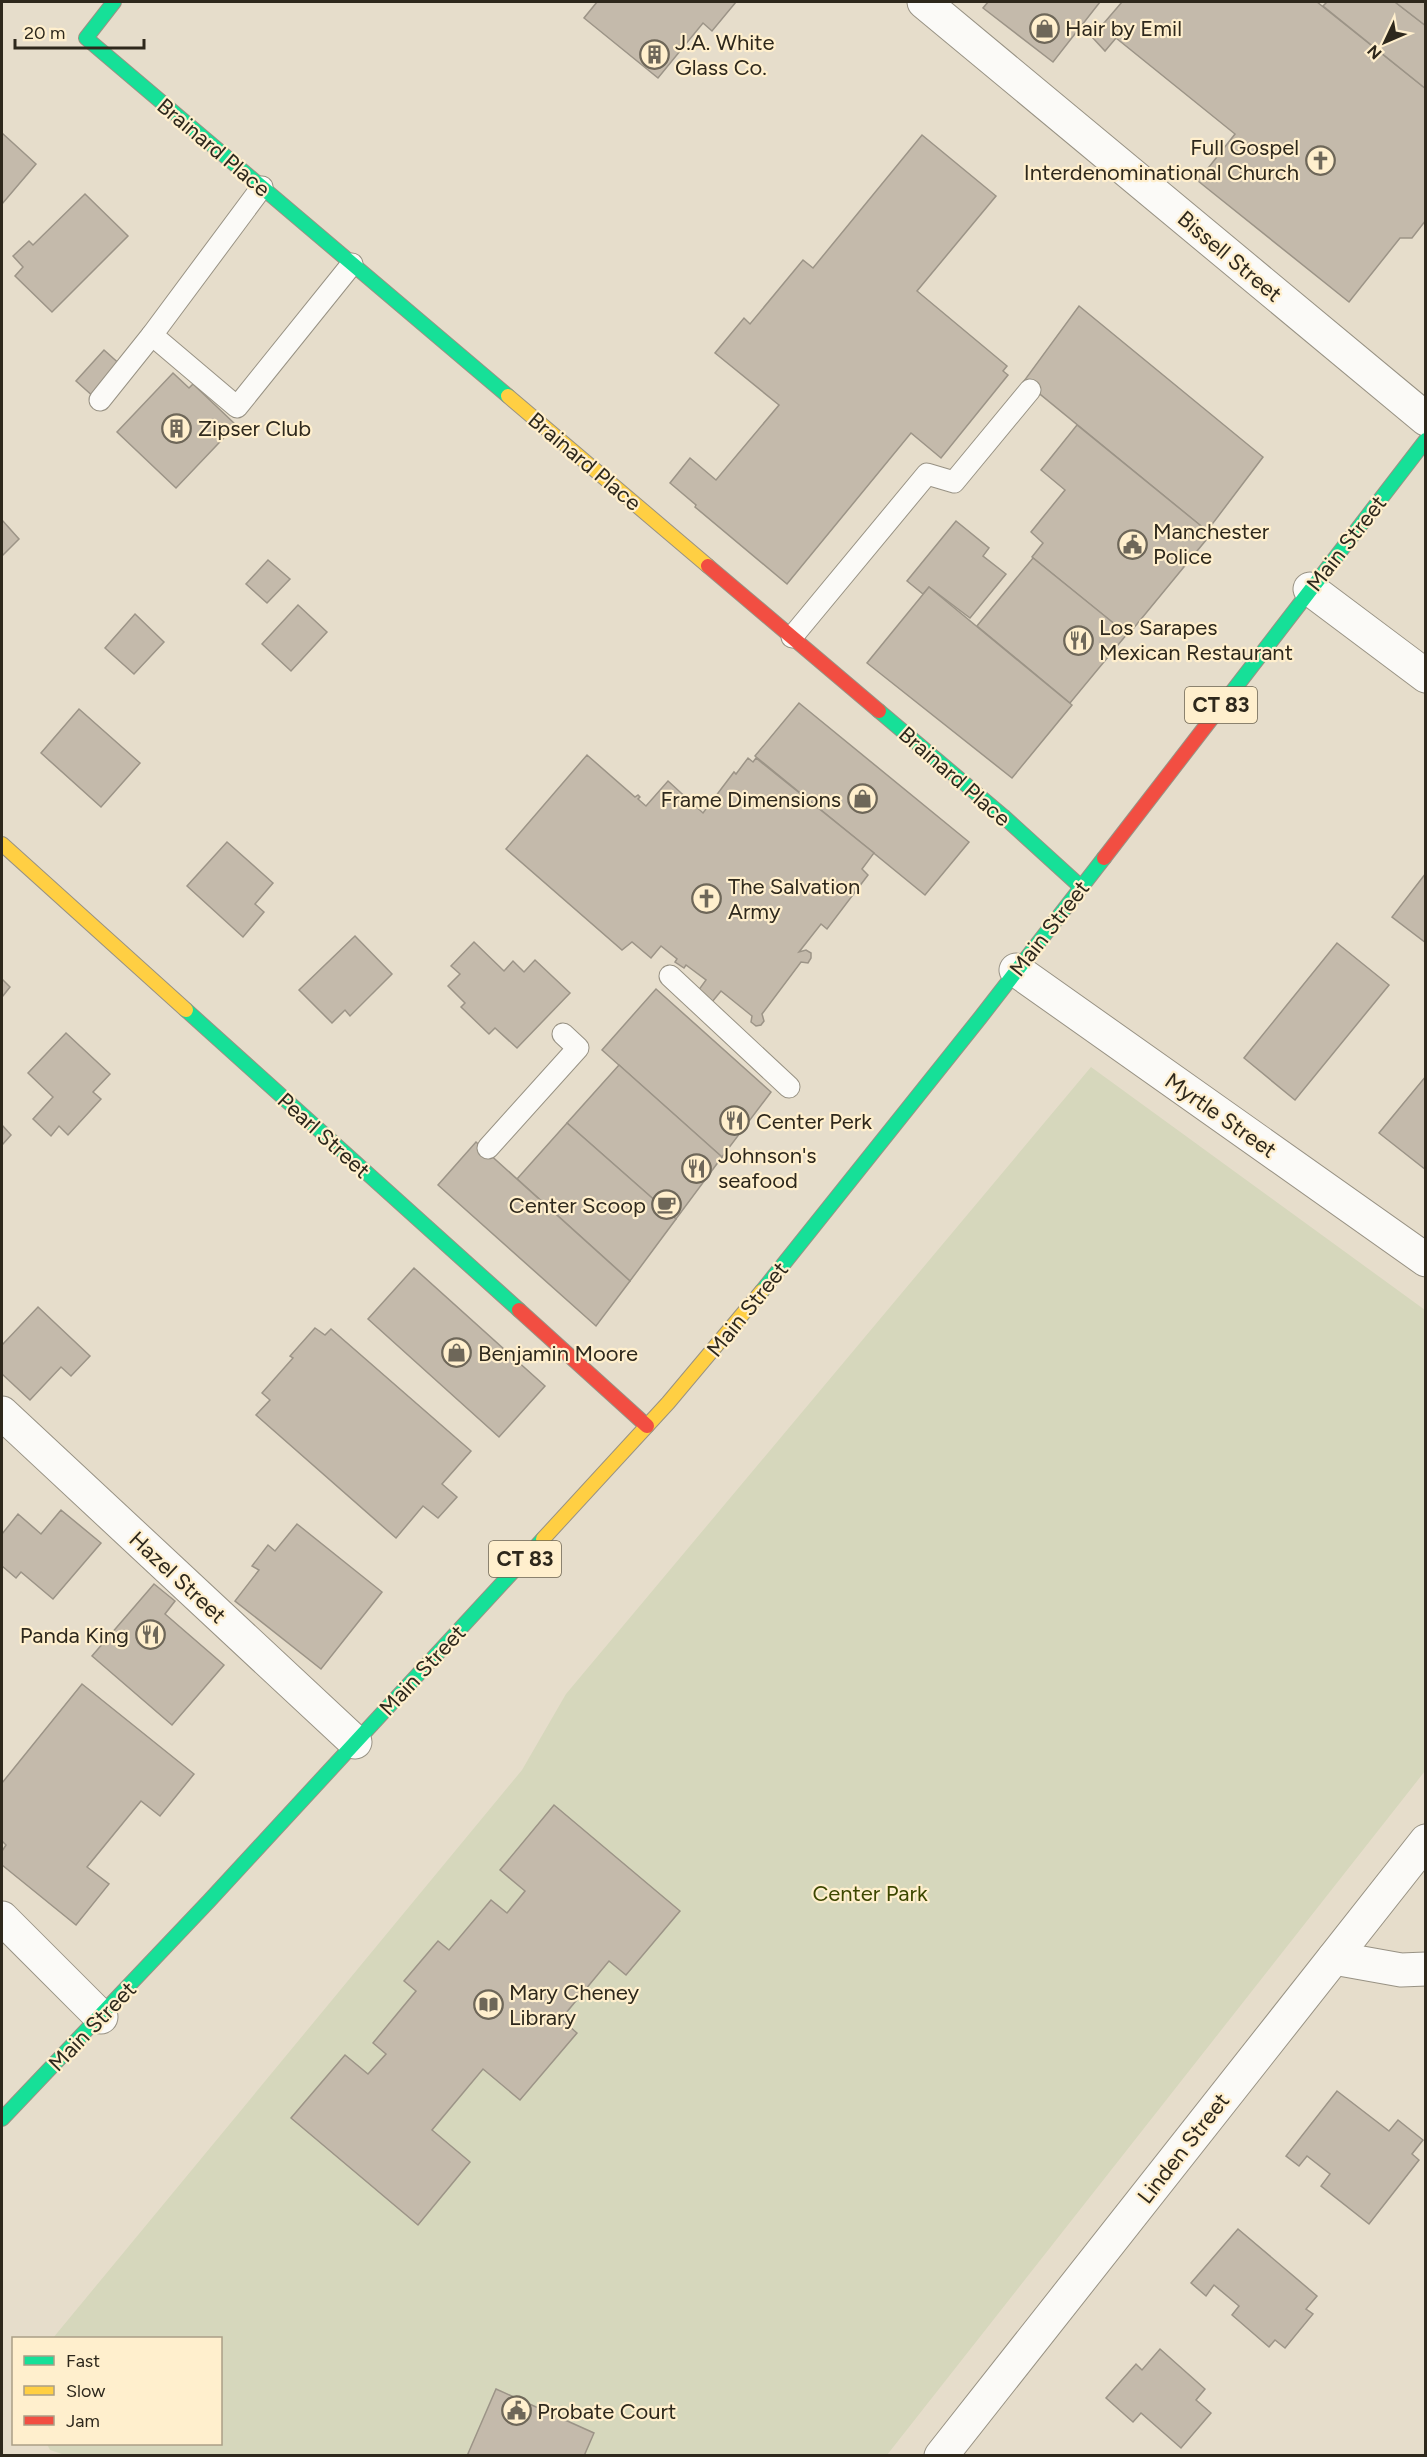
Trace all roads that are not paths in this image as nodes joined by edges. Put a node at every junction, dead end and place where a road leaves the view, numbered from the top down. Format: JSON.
{"nodes":[{"id":1,"x":114,"y":2,"type":"edge"},
{"id":2,"x":924,"y":2,"type":"edge"},
{"id":3,"x":262,"y":187,"type":"junction"},
{"id":4,"x":352,"y":264,"type":"junction"},
{"id":5,"x":152,"y":335,"type":"junction"},
{"id":6,"x":1030,"y":390,"type":"dead end"},
{"id":7,"x":100,"y":400,"type":"dead end"},
{"id":8,"x":1425,"y":419,"type":"edge"},
{"id":9,"x":1425,"y":440,"type":"edge"},
{"id":10,"x":1310,"y":590,"type":"junction"},
{"id":11,"x":792,"y":637,"type":"junction"},
{"id":12,"x":1425,"y":675,"type":"edge"},
{"id":13,"x":2,"y":844,"type":"edge"},
{"id":14,"x":1081,"y":887,"type":"junction"},
{"id":15,"x":1016,"y":970,"type":"junction"},
{"id":16,"x":670,"y":976,"type":"dead end"},
{"id":17,"x":563,"y":1034,"type":"dead end"},
{"id":18,"x":789,"y":1087,"type":"dead end"},
{"id":19,"x":488,"y":1148,"type":"dead end"},
{"id":20,"x":1425,"y":1260,"type":"edge"},
{"id":21,"x":2,"y":1413,"type":"edge"},
{"id":22,"x":647,"y":1426,"type":"junction"},
{"id":23,"x":356,"y":1742,"type":"junction"},
{"id":24,"x":1425,"y":1841,"type":"edge"},
{"id":25,"x":2,"y":1918,"type":"edge"},
{"id":26,"x":1334,"y":1959,"type":"junction"},
{"id":27,"x":1425,"y":1970,"type":"edge"},
{"id":28,"x":101,"y":2017,"type":"junction"},
{"id":29,"x":2,"y":2120,"type":"edge"},
{"id":30,"x":941,"y":2456,"type":"edge"}],
"edges":[{"from":1,"to":3,"type":"street","name":"Brainard Place"},
{"from":2,"to":8,"type":"street","name":"Bissell Street"},
{"from":3,"to":4,"type":"street","name":"Brainard Place"},
{"from":3,"to":5,"type":"lane"},
{"from":4,"to":5,"type":"lane"},
{"from":4,"to":11,"type":"street","name":"Brainard Place"},
{"from":5,"to":7,"type":"lane"},
{"from":6,"to":11,"type":"lane"},
{"from":9,"to":10,"type":"street","name":"Main Street","number":"CT 83"},
{"from":10,"to":12,"type":"street"},
{"from":10,"to":14,"type":"street","name":"Main Street","number":"CT 83"},
{"from":11,"to":14,"type":"street","name":"Brainard Place"},
{"from":13,"to":22,"type":"street","name":"Pearl Street"},
{"from":14,"to":15,"type":"street","name":"Main Street","number":"CT 83"},
{"from":15,"to":20,"type":"street","name":"Myrtle Street"},
{"from":15,"to":22,"type":"street","name":"Main Street","number":"CT 83"},
{"from":16,"to":18,"type":"lane"},
{"from":17,"to":19,"type":"lane"},
{"from":21,"to":23,"type":"street","name":"Hazel Street"},
{"from":22,"to":23,"type":"street","name":"Main Street","number":"CT 83"},
{"from":23,"to":28,"type":"street","name":"Main Street","number":"CT 83"},
{"from":24,"to":26,"type":"street","name":"Linden Street"},
{"from":25,"to":28,"type":"street"},
{"from":26,"to":27,"type":"street"},
{"from":26,"to":30,"type":"street","name":"Linden Street"},
{"from":28,"to":29,"type":"street","name":"Main Street","number":"CT 83"}]}
